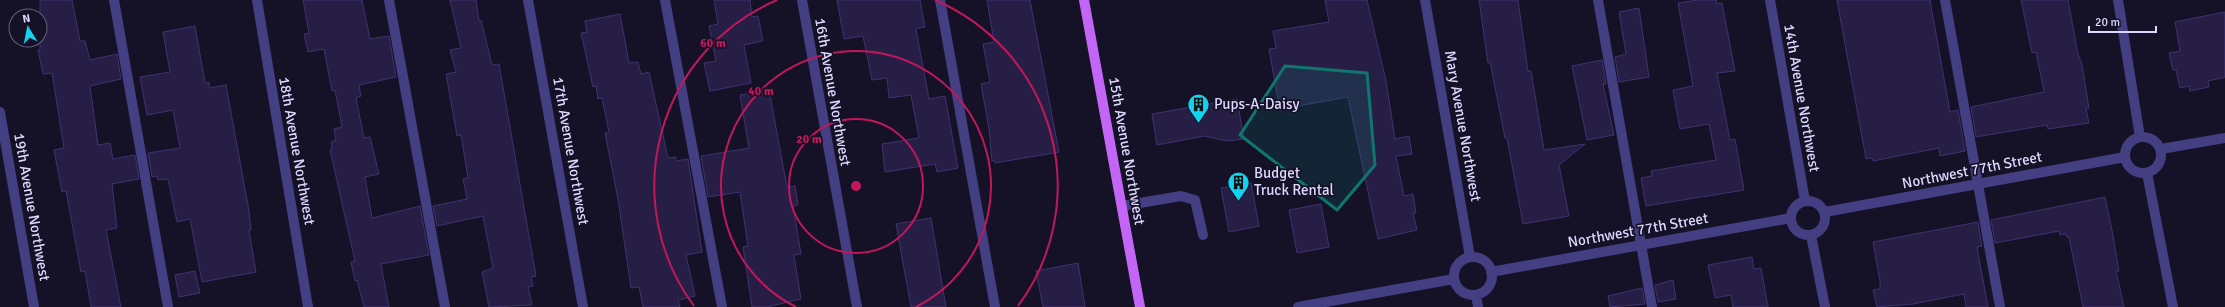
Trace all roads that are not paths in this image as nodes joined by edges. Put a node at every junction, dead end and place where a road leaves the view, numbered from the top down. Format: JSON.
{"nodes":[{"id":1,"x":114,"y":0,"type":"edge"},
{"id":2,"x":257,"y":0,"type":"edge"},
{"id":3,"x":389,"y":0,"type":"edge"},
{"id":4,"x":528,"y":0,"type":"edge"},
{"id":5,"x":665,"y":0,"type":"edge"},
{"id":6,"x":802,"y":0,"type":"edge"},
{"id":7,"x":940,"y":0,"type":"edge"},
{"id":8,"x":1084,"y":0,"type":"edge"},
{"id":9,"x":1425,"y":0,"type":"edge"},
{"id":10,"x":1598,"y":0,"type":"edge"},
{"id":11,"x":1770,"y":0,"type":"edge"},
{"id":12,"x":1945,"y":0,"type":"edge"},
{"id":13,"x":2118,"y":0,"type":"edge"},
{"id":14,"x":0,"y":112,"type":"edge"},
{"id":15,"x":2140,"y":137,"type":"junction"},
{"id":16,"x":2225,"y":138,"type":"edge"},
{"id":17,"x":2160,"y":149,"type":"junction"},
{"id":18,"x":2125,"y":157,"type":"junction"},
{"id":19,"x":2147,"y":173,"type":"junction"},
{"id":20,"x":1977,"y":184,"type":"junction"},
{"id":21,"x":1805,"y":202,"type":"junction"},
{"id":22,"x":1122,"y":206,"type":"junction"},
{"id":23,"x":1824,"y":212,"type":"junction"},
{"id":24,"x":1791,"y":218,"type":"junction"},
{"id":25,"x":1203,"y":235,"type":"dead end"},
{"id":26,"x":1811,"y":236,"type":"junction"},
{"id":27,"x":1641,"y":245,"type":"junction"},
{"id":28,"x":1470,"y":257,"type":"junction"},
{"id":29,"x":1491,"y":272,"type":"junction"},
{"id":30,"x":1454,"y":279,"type":"junction"},
{"id":31,"x":1476,"y":295,"type":"junction"},
{"id":32,"x":34,"y":307,"type":"edge"},
{"id":33,"x":168,"y":307,"type":"edge"},
{"id":34,"x":308,"y":307,"type":"edge"},
{"id":35,"x":445,"y":307,"type":"edge"},
{"id":36,"x":583,"y":307,"type":"edge"},
{"id":37,"x":722,"y":307,"type":"edge"},
{"id":38,"x":857,"y":307,"type":"edge"},
{"id":39,"x":995,"y":307,"type":"edge"},
{"id":40,"x":1140,"y":307,"type":"edge"},
{"id":41,"x":1298,"y":307,"type":"edge"},
{"id":42,"x":1478,"y":307,"type":"edge"},
{"id":43,"x":1652,"y":307,"type":"edge"},
{"id":44,"x":1825,"y":307,"type":"edge"},
{"id":45,"x":2000,"y":307,"type":"edge"},
{"id":46,"x":2173,"y":307,"type":"edge"}],
"edges":[{"from":1,"to":33,"type":"street"},
{"from":2,"to":34,"type":"street","name":"18th Avenue Northwest"},
{"from":3,"to":35,"type":"street"},
{"from":4,"to":36,"type":"street","name":"17th Avenue Northwest"},
{"from":5,"to":37,"type":"street"},
{"from":6,"to":38,"type":"street","name":"16th Avenue Northwest"},
{"from":7,"to":39,"type":"street"},
{"from":8,"to":22,"type":"main road","name":"15th Avenue Northwest"},
{"from":9,"to":28,"type":"street","name":"Mary Avenue Northwest"},
{"from":10,"to":27,"type":"street"},
{"from":11,"to":21,"type":"street","name":"14th Avenue Northwest"},
{"from":12,"to":20,"type":"street"},
{"from":13,"to":15,"type":"street"},
{"from":14,"to":32,"type":"street","name":"19th Avenue Northwest"},
{"from":15,"to":17,"type":"street"},
{"from":15,"to":18,"type":"street"},
{"from":16,"to":17,"type":"street"},
{"from":17,"to":19,"type":"street"},
{"from":18,"to":19,"type":"street"},
{"from":18,"to":20,"type":"street","name":"Northwest 77th Street"},
{"from":19,"to":46,"type":"street"},
{"from":20,"to":23,"type":"street","name":"Northwest 77th Street"},
{"from":20,"to":45,"type":"street"},
{"from":21,"to":23,"type":"street"},
{"from":21,"to":24,"type":"street"},
{"from":22,"to":25,"type":"street"},
{"from":22,"to":40,"type":"main road","name":"15th Avenue Northwest"},
{"from":23,"to":26,"type":"street"},
{"from":24,"to":26,"type":"street"},
{"from":24,"to":27,"type":"street","name":"Northwest 77th Street"},
{"from":26,"to":44,"type":"street"},
{"from":27,"to":29,"type":"street","name":"Northwest 77th Street"},
{"from":27,"to":43,"type":"street"},
{"from":28,"to":29,"type":"street"},
{"from":28,"to":30,"type":"street"},
{"from":29,"to":31,"type":"street"},
{"from":30,"to":31,"type":"street"},
{"from":30,"to":41,"type":"street"},
{"from":31,"to":42,"type":"street"}]}
